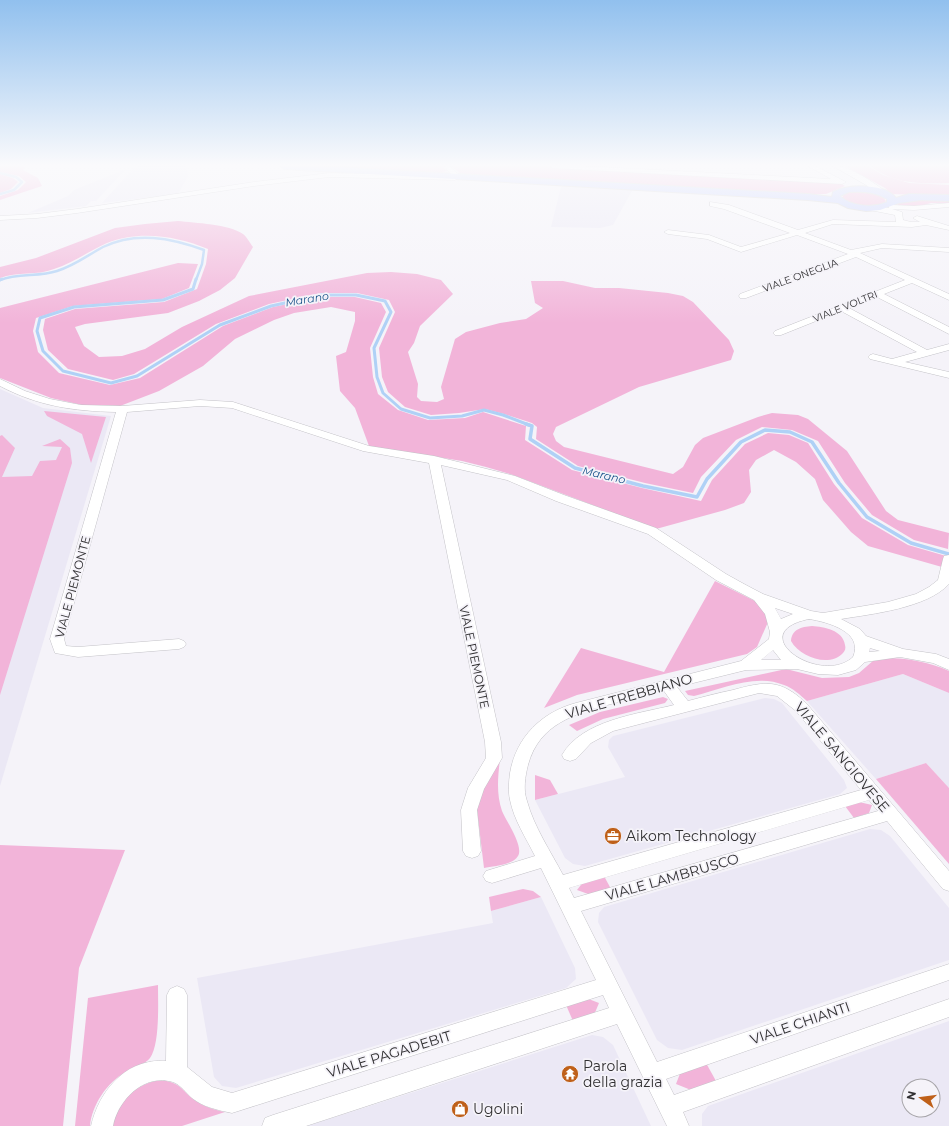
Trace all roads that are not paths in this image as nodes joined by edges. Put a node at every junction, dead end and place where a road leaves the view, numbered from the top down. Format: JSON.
{"nodes":[{"id":1,"x":758,"y":219,"type":"edge"},
{"id":2,"x":913,"y":219,"type":"edge"},
{"id":3,"x":918,"y":219,"type":"edge"},
{"id":4,"x":899,"y":220,"type":"joint"},
{"id":5,"x":918,"y":222,"type":"junction"},
{"id":6,"x":884,"y":224,"type":"junction"},
{"id":7,"x":949,"y":228,"type":"edge"},
{"id":8,"x":668,"y":232,"type":"dead end"},
{"id":9,"x":796,"y":232,"type":"junction"},
{"id":10,"x":949,"y":250,"type":"edge"},
{"id":11,"x":854,"y":253,"type":"junction"},
{"id":12,"x":912,"y":280,"type":"junction"},
{"id":13,"x":877,"y":294,"type":"junction"},
{"id":14,"x":743,"y":296,"type":"dead end"},
{"id":15,"x":949,"y":297,"type":"edge"},
{"id":16,"x":842,"y":308,"type":"junction"},
{"id":17,"x":949,"y":331,"type":"edge"},
{"id":18,"x":778,"y":333,"type":"dead end"},
{"id":19,"x":949,"y":347,"type":"edge"},
{"id":20,"x":926,"y":353,"type":"junction"},
{"id":21,"x":873,"y":357,"type":"dead end"},
{"id":22,"x":893,"y":361,"type":"junction"},
{"id":23,"x":949,"y":375,"type":"edge"},
{"id":24,"x":0,"y":382,"type":"edge"},
{"id":25,"x":122,"y":408,"type":"junction"},
{"id":26,"x":434,"y":459,"type":"junction"},
{"id":27,"x":949,"y":561,"type":"edge"},
{"id":28,"x":758,"y":597,"type":"junction"},
{"id":29,"x":864,"y":612,"type":"junction"},
{"id":30,"x":809,"y":616,"type":"junction"},
{"id":31,"x":825,"y":617,"type":"junction"},
{"id":32,"x":857,"y":635,"type":"junction"},
{"id":33,"x":776,"y":636,"type":"junction"},
{"id":34,"x":179,"y":644,"type":"dead end"},
{"id":35,"x":901,"y":653,"type":"junction"},
{"id":36,"x":860,"y":658,"type":"junction"},
{"id":37,"x":799,"y":664,"type":"junction"},
{"id":38,"x":746,"y":665,"type":"junction"},
{"id":39,"x":949,"y":665,"type":"edge"},
{"id":40,"x":667,"y":684,"type":"junction"},
{"id":41,"x":684,"y":707,"type":"junction"},
{"id":42,"x":570,"y":755,"type":"dead end"},
{"id":43,"x":873,"y":793,"type":"junction"},
{"id":44,"x":890,"y":814,"type":"junction"},
{"id":45,"x":472,"y":850,"type":"dead end"},
{"id":46,"x":546,"y":860,"type":"junction"},
{"id":47,"x":492,"y":876,"type":"dead end"},
{"id":48,"x":558,"y":884,"type":"junction"},
{"id":49,"x":949,"y":884,"type":"edge"},
{"id":50,"x":569,"y":907,"type":"junction"},
{"id":51,"x":949,"y":972,"type":"edge"},
{"id":52,"x":608,"y":985,"type":"junction"},
{"id":53,"x":177,"y":995,"type":"dead end"},
{"id":54,"x":949,"y":1008,"type":"edge"},
{"id":55,"x":622,"y":1013,"type":"junction"},
{"id":56,"x":176,"y":1073,"type":"junction"},
{"id":57,"x":652,"y":1074,"type":"junction"},
{"id":58,"x":668,"y":1107,"type":"junction"},
{"id":59,"x":102,"y":1126,"type":"edge"},
{"id":60,"x":273,"y":1126,"type":"edge"},
{"id":61,"x":678,"y":1126,"type":"edge"}],
"edges":[{"from":1,"to":9,"type":"street","name":"VIALE ONEGLIA"},
{"from":2,"to":5,"type":"street"},
{"from":3,"to":5,"type":"street"},
{"from":4,"to":5,"type":"street"},
{"from":4,"to":6,"type":"street"},
{"from":5,"to":6,"type":"street"},
{"from":5,"to":7,"type":"street"},
{"from":6,"to":9,"type":"street"},
{"from":8,"to":9,"type":"street"},
{"from":9,"to":11,"type":"street","name":"VIALE ONEGLIA"},
{"from":10,"to":11,"type":"street"},
{"from":11,"to":12,"type":"street","name":"VIALE ONEGLIA"},
{"from":11,"to":14,"type":"street","name":"VIALE ONEGLIA"},
{"from":12,"to":13,"type":"street","name":"VIALE VOLTRI"},
{"from":12,"to":15,"type":"street","name":"VIALE ONEGLIA"},
{"from":13,"to":16,"type":"street","name":"VIALE VOLTRI"},
{"from":13,"to":17,"type":"street"},
{"from":16,"to":18,"type":"street","name":"VIALE VOLTRI"},
{"from":16,"to":20,"type":"street"},
{"from":19,"to":20,"type":"street"},
{"from":20,"to":22,"type":"street"},
{"from":21,"to":22,"type":"street"},
{"from":22,"to":23,"type":"street"},
{"from":24,"to":25,"type":"street"},
{"from":25,"to":26,"type":"street"},
{"from":25,"to":34,"type":"street","name":"VIALE PIEMONTE"},
{"from":26,"to":28,"type":"street"},
{"from":26,"to":45,"type":"street","name":"VIALE PIEMONTE"},
{"from":27,"to":29,"type":"street"},
{"from":28,"to":30,"type":"street"},
{"from":28,"to":33,"type":"street"},
{"from":29,"to":31,"type":"street"},
{"from":29,"to":32,"type":"street"},
{"from":30,"to":31,"type":"street"},
{"from":30,"to":33,"type":"street"},
{"from":31,"to":32,"type":"street"},
{"from":32,"to":35,"type":"street"},
{"from":32,"to":36,"type":"street"},
{"from":33,"to":37,"type":"street"},
{"from":33,"to":38,"type":"street","name":"VIALE TREBBIANO"},
{"from":35,"to":36,"type":"street"},
{"from":35,"to":39,"type":"street"},
{"from":36,"to":37,"type":"street"},
{"from":37,"to":38,"type":"street","name":"VIALE TREBBIANO"},
{"from":38,"to":40,"type":"street","name":"VIALE TREBBIANO"},
{"from":40,"to":41,"type":"street"},
{"from":40,"to":46,"type":"street","name":"VIALE TREBBIANO"},
{"from":41,"to":42,"type":"street","name":"VIALE SANGIOVESE"},
{"from":41,"to":43,"type":"street","name":"VIALE SANGIOVESE"},
{"from":43,"to":44,"type":"street","name":"VIALE SANGIOVESE"},
{"from":43,"to":48,"type":"street","name":"VIALE LAMBRUSCO"},
{"from":44,"to":49,"type":"street","name":"VIALE SANGIOVESE"},
{"from":44,"to":50,"type":"street","name":"VIALE LAMBRUSCO"},
{"from":46,"to":47,"type":"street"},
{"from":46,"to":48,"type":"street","name":"VIALE TREBBIANO"},
{"from":48,"to":50,"type":"street","name":"VIALE TREBBIANO"},
{"from":50,"to":52,"type":"street","name":"VIALE TREBBIANO"},
{"from":51,"to":57,"type":"street","name":"VIALE CHIANTI"},
{"from":52,"to":55,"type":"street","name":"VIALE TREBBIANO"},
{"from":52,"to":56,"type":"street","name":"VIALE PAGADEBIT"},
{"from":53,"to":56,"type":"street"},
{"from":54,"to":58,"type":"street"},
{"from":55,"to":57,"type":"street","name":"VIALE TREBBIANO"},
{"from":55,"to":60,"type":"street"},
{"from":56,"to":59,"type":"street"},
{"from":57,"to":58,"type":"street","name":"VIALE TREBBIANO"},
{"from":58,"to":61,"type":"street","name":"VIALE TREBBIANO"}]}
